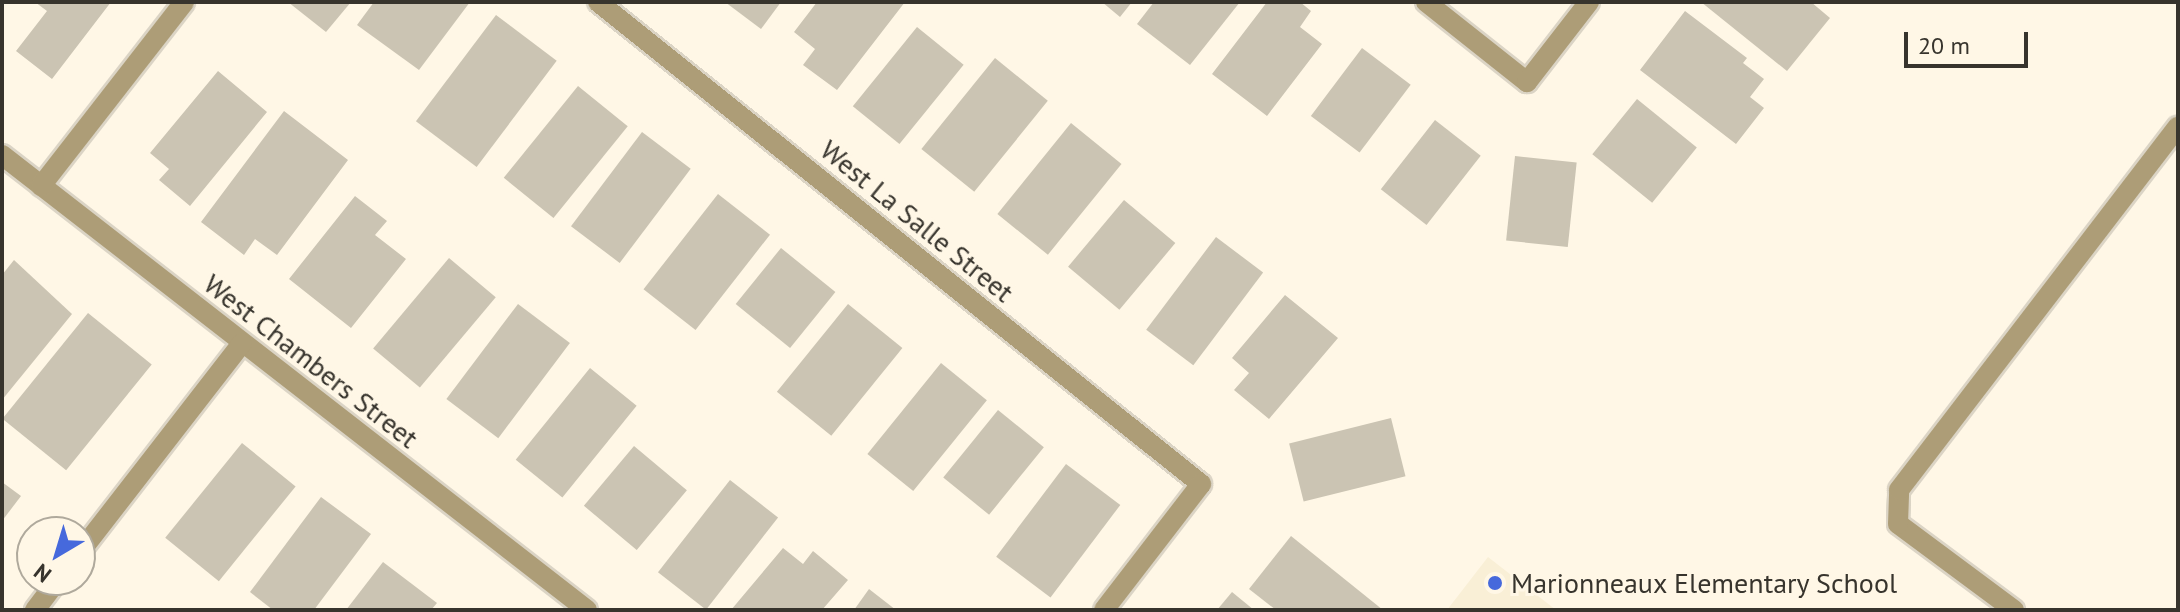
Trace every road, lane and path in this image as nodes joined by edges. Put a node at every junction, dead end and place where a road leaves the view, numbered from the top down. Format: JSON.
{"nodes":[{"id":1,"x":184,"y":2,"type":"edge"},
{"id":2,"x":598,"y":2,"type":"edge"},
{"id":3,"x":1426,"y":2,"type":"edge"},
{"id":4,"x":1589,"y":2,"type":"edge"},
{"id":5,"x":2178,"y":127,"type":"edge"},
{"id":6,"x":2,"y":155,"type":"edge"},
{"id":7,"x":41,"y":186,"type":"junction"},
{"id":8,"x":242,"y":343,"type":"junction"},
{"id":9,"x":96,"y":531,"type":"edge"},
{"id":10,"x":587,"y":610,"type":"edge"},
{"id":11,"x":1104,"y":610,"type":"edge"},
{"id":12,"x":2014,"y":610,"type":"edge"}],
"edges":[{"from":1,"to":7,"type":"street"},
{"from":2,"to":11,"type":"street","name":"West La Salle Street"},
{"from":3,"to":4,"type":"street"},
{"from":5,"to":12,"type":"street"},
{"from":6,"to":7,"type":"street","name":"West Chambers Street"},
{"from":7,"to":8,"type":"street","name":"West Chambers Street"},
{"from":8,"to":9,"type":"street"},
{"from":8,"to":10,"type":"street","name":"West Chambers Street"}]}
